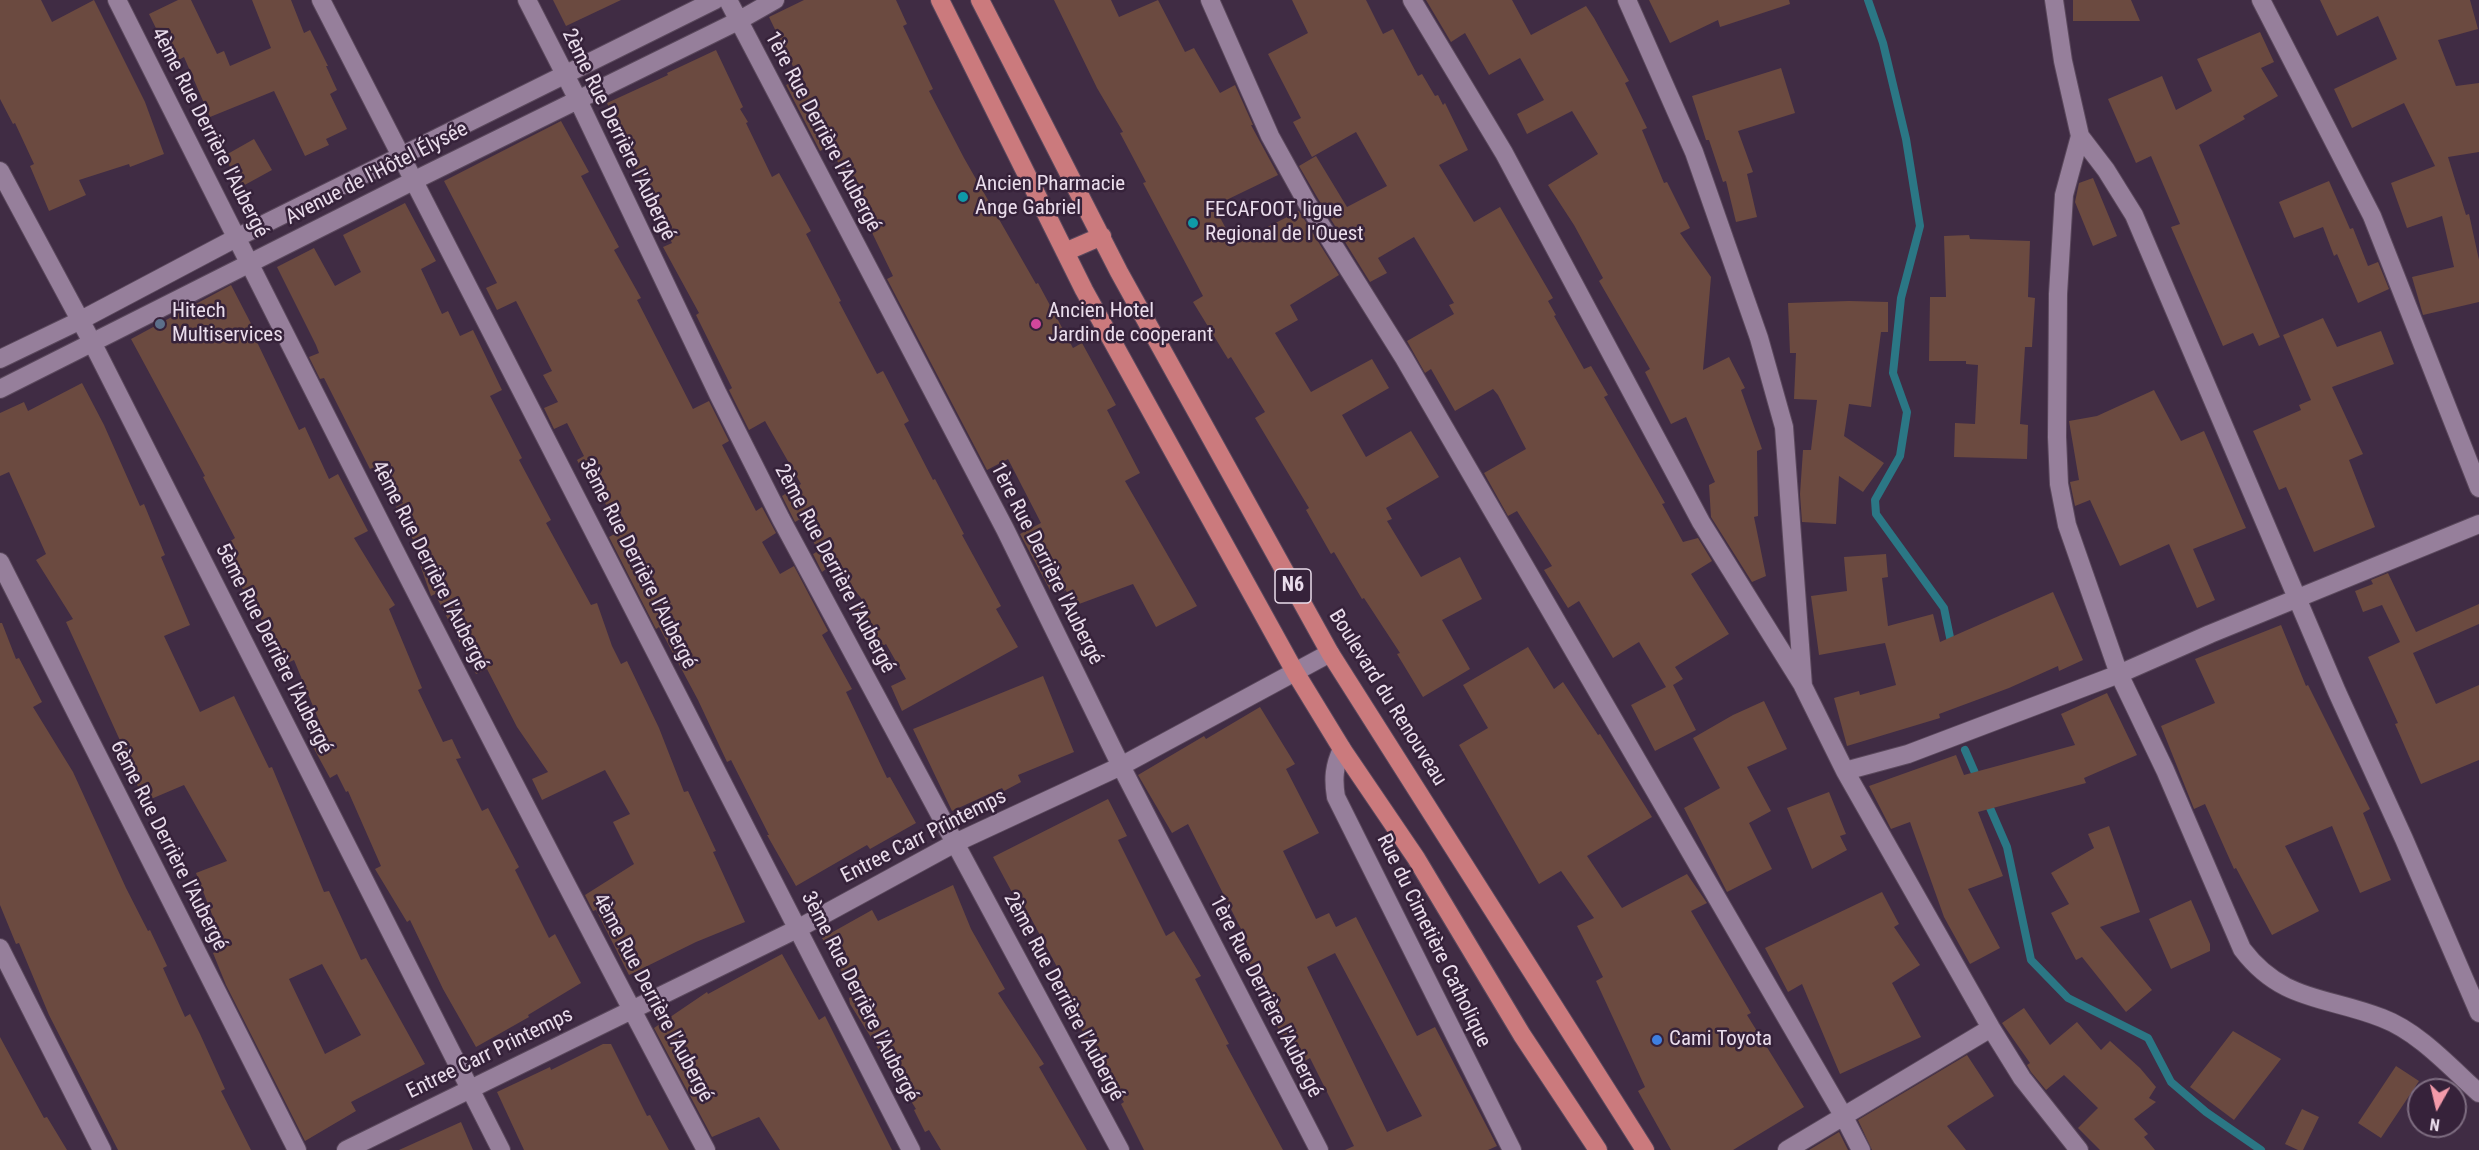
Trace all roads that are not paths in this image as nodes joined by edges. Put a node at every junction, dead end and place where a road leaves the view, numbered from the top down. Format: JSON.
{"nodes":[{"id":1,"x":117,"y":0,"type":"edge"},
{"id":2,"x":321,"y":0,"type":"edge"},
{"id":3,"x":526,"y":0,"type":"edge"},
{"id":4,"x":715,"y":0,"type":"edge"},
{"id":5,"x":728,"y":0,"type":"edge"},
{"id":6,"x":775,"y":0,"type":"edge"},
{"id":7,"x":940,"y":0,"type":"edge"},
{"id":8,"x":980,"y":0,"type":"edge"},
{"id":9,"x":1210,"y":0,"type":"edge"},
{"id":10,"x":1412,"y":0,"type":"edge"},
{"id":11,"x":1627,"y":0,"type":"edge"},
{"id":12,"x":2054,"y":0,"type":"edge"},
{"id":13,"x":2261,"y":0,"type":"edge"},
{"id":14,"x":738,"y":21,"type":"junction"},
{"id":15,"x":566,"y":76,"type":"junction"},
{"id":16,"x":578,"y":100,"type":"junction"},
{"id":17,"x":2080,"y":136,"type":"junction"},
{"id":18,"x":401,"y":157,"type":"junction"},
{"id":19,"x":0,"y":171,"type":"edge"},
{"id":20,"x":413,"y":181,"type":"junction"},
{"id":21,"x":1102,"y":236,"type":"junction"},
{"id":22,"x":236,"y":238,"type":"junction"},
{"id":23,"x":1065,"y":252,"type":"junction"},
{"id":24,"x":249,"y":264,"type":"junction"},
{"id":25,"x":81,"y":320,"type":"junction"},
{"id":26,"x":93,"y":344,"type":"junction"},
{"id":27,"x":0,"y":359,"type":"edge"},
{"id":28,"x":0,"y":390,"type":"edge"},
{"id":29,"x":2479,"y":488,"type":"edge"},
{"id":30,"x":2479,"y":524,"type":"edge"},
{"id":31,"x":0,"y":562,"type":"edge"},
{"id":32,"x":2298,"y":600,"type":"junction"},
{"id":33,"x":1330,"y":653,"type":"junction"},
{"id":34,"x":1295,"y":672,"type":"junction"},
{"id":35,"x":2119,"y":674,"type":"junction"},
{"id":36,"x":1803,"y":686,"type":"junction"},
{"id":37,"x":1342,"y":749,"type":"junction"},
{"id":38,"x":1121,"y":766,"type":"junction"},
{"id":39,"x":1845,"y":771,"type":"junction"},
{"id":40,"x":955,"y":843,"type":"junction"},
{"id":41,"x":799,"y":928,"type":"junction"},
{"id":42,"x":0,"y":948,"type":"edge"},
{"id":43,"x":632,"y":1010,"type":"junction"},
{"id":44,"x":2479,"y":1014,"type":"edge"},
{"id":45,"x":1991,"y":1028,"type":"junction"},
{"id":46,"x":470,"y":1089,"type":"junction"},
{"id":47,"x":2479,"y":1093,"type":"edge"},
{"id":48,"x":1844,"y":1117,"type":"junction"},
{"id":49,"x":102,"y":1150,"type":"edge"},
{"id":50,"x":297,"y":1150,"type":"edge"},
{"id":51,"x":346,"y":1150,"type":"edge"},
{"id":52,"x":501,"y":1150,"type":"edge"},
{"id":53,"x":706,"y":1150,"type":"edge"},
{"id":54,"x":911,"y":1150,"type":"edge"},
{"id":55,"x":1120,"y":1150,"type":"edge"},
{"id":56,"x":1319,"y":1150,"type":"edge"},
{"id":57,"x":1512,"y":1150,"type":"edge"},
{"id":58,"x":1598,"y":1150,"type":"edge"},
{"id":59,"x":1646,"y":1150,"type":"edge"},
{"id":60,"x":1787,"y":1150,"type":"edge"},
{"id":61,"x":1861,"y":1150,"type":"edge"},
{"id":62,"x":2079,"y":1150,"type":"edge"}],
"edges":[{"from":1,"to":22,"type":"street","name":"4ème Rue Derrière l'Aubergé"},
{"from":2,"to":18,"type":"street","name":"3ème Rue Derrière l'Aubergé"},
{"from":3,"to":15,"type":"street","name":"2ème Rue Derrière l'Aubergé"},
{"from":4,"to":15,"type":"street","name":"Avenue de l'Hôtel Élysée"},
{"from":5,"to":14,"type":"street","name":"1ère Rue Derrière l'Aubergé"},
{"from":6,"to":14,"type":"street","name":"Avenue de l'Hôtel Élysée"},
{"from":7,"to":23,"type":"highway","number":"N6"},
{"from":8,"to":21,"type":"highway","name":"Boulevard du Renouveau","number":"N6"},
{"from":9,"to":48,"type":"street"},
{"from":10,"to":36,"type":"street"},
{"from":11,"to":36,"type":"street"},
{"from":12,"to":17,"type":"street"},
{"from":13,"to":29,"type":"street"},
{"from":14,"to":16,"type":"street","name":"Avenue de l'Hôtel Élysée"},
{"from":14,"to":38,"type":"street","name":"1ère Rue Derrière l'Aubergé"},
{"from":15,"to":16,"type":"street","name":"2ème Rue Derrière l'Aubergé"},
{"from":15,"to":18,"type":"street","name":"Avenue de l'Hôtel Élysée"},
{"from":16,"to":20,"type":"street","name":"Avenue de l'Hôtel Élysée"},
{"from":16,"to":40,"type":"street","name":"2ème Rue Derrière l'Aubergé"},
{"from":17,"to":32,"type":"street"},
{"from":17,"to":35,"type":"street"},
{"from":18,"to":20,"type":"street","name":"3ème Rue Derrière l'Aubergé"},
{"from":18,"to":22,"type":"street","name":"Avenue de l'Hôtel Élysée"},
{"from":19,"to":25,"type":"street","name":"5ème Rue Derrière l'Aubergé"},
{"from":20,"to":24,"type":"street","name":"Avenue de l'Hôtel Élysée"},
{"from":20,"to":41,"type":"street","name":"3ème Rue Derrière l'Aubergé"},
{"from":21,"to":23,"type":"highway"},
{"from":21,"to":33,"type":"highway","name":"Boulevard du Renouveau","number":"N6"},
{"from":22,"to":24,"type":"street","name":"4ème Rue Derrière l'Aubergé"},
{"from":22,"to":25,"type":"street","name":"Avenue de l'Hôtel Élysée"},
{"from":23,"to":34,"type":"highway","number":"N6"},
{"from":24,"to":26,"type":"street","name":"Avenue de l'Hôtel Élysée"},
{"from":24,"to":43,"type":"street","name":"4ème Rue Derrière l'Aubergé"},
{"from":25,"to":26,"type":"street","name":"5ème Rue Derrière l'Aubergé"},
{"from":25,"to":27,"type":"street","name":"Avenue de l'Hôtel Élysée"},
{"from":26,"to":28,"type":"street","name":"Avenue de l'Hôtel Élysée"},
{"from":26,"to":46,"type":"street","name":"5ème Rue Derrière l'Aubergé"},
{"from":30,"to":32,"type":"street"},
{"from":31,"to":50,"type":"street","name":"6ème Rue Derrière l'Aubergé"},
{"from":32,"to":35,"type":"street"},
{"from":32,"to":44,"type":"street"},
{"from":33,"to":34,"type":"street","name":"Entree Carr Printemps"},
{"from":33,"to":59,"type":"highway","name":"Boulevard du Renouveau","number":"N6"},
{"from":34,"to":37,"type":"highway","number":"N6"},
{"from":34,"to":38,"type":"street","name":"Entree Carr Printemps"},
{"from":35,"to":39,"type":"street"},
{"from":35,"to":47,"type":"street"},
{"from":36,"to":39,"type":"street"},
{"from":37,"to":57,"type":"street","name":"Rue du Cimetière Catholique"},
{"from":37,"to":58,"type":"highway","number":"N6"},
{"from":38,"to":40,"type":"street","name":"Entree Carr Printemps"},
{"from":38,"to":56,"type":"street","name":"1ère Rue Derrière l'Aubergé"},
{"from":39,"to":45,"type":"street"},
{"from":40,"to":41,"type":"street","name":"Entree Carr Printemps"},
{"from":40,"to":55,"type":"street","name":"2ème Rue Derrière l'Aubergé"},
{"from":41,"to":43,"type":"street","name":"Entree Carr Printemps"},
{"from":41,"to":54,"type":"street","name":"3ème Rue Derrière l'Aubergé"},
{"from":42,"to":49,"type":"street"},
{"from":43,"to":46,"type":"street","name":"Entree Carr Printemps"},
{"from":43,"to":53,"type":"street","name":"4ème Rue Derrière l'Aubergé"},
{"from":45,"to":48,"type":"street"},
{"from":45,"to":62,"type":"street"},
{"from":46,"to":51,"type":"street","name":"Entree Carr Printemps"},
{"from":46,"to":52,"type":"street","name":"5ème Rue Derrière l'Aubergé"},
{"from":48,"to":60,"type":"street"},
{"from":48,"to":61,"type":"street"}]}
